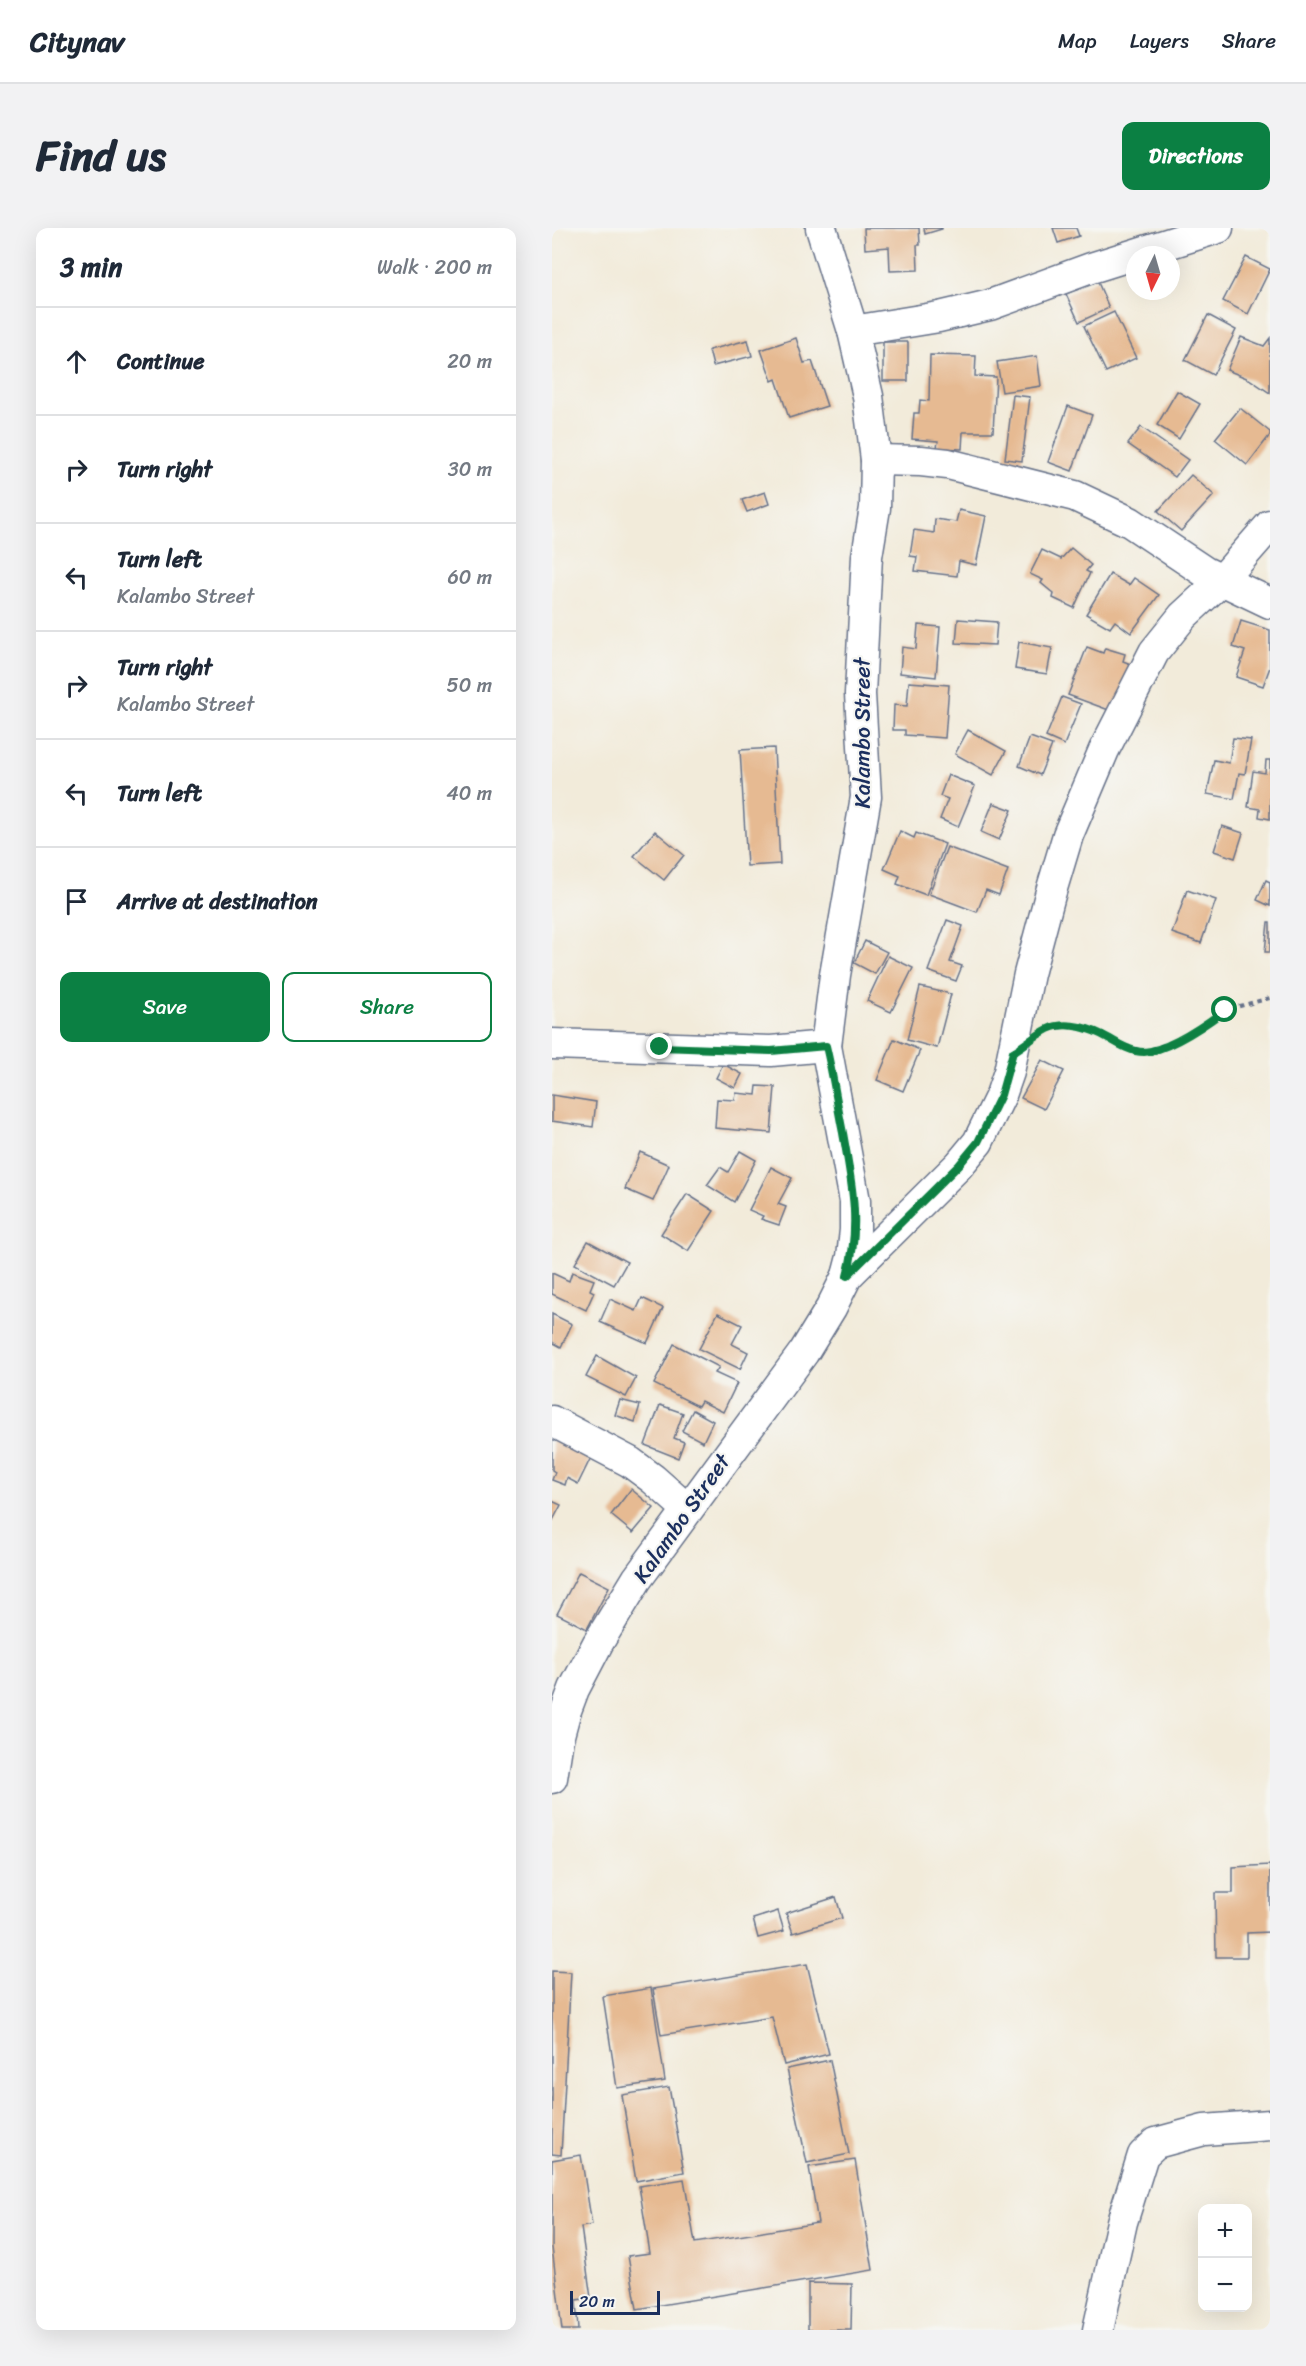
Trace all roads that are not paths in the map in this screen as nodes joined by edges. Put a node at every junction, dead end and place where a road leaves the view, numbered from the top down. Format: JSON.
{"nodes":[{"id":1,"x":821,"y":228,"type":"edge"},
{"id":2,"x":1218,"y":228,"type":"edge"},
{"id":3,"x":853,"y":331,"type":"junction"},
{"id":4,"x":876,"y":460,"type":"junction"},
{"id":5,"x":1270,"y":525,"type":"edge"},
{"id":6,"x":1222,"y":580,"type":"junction"},
{"id":7,"x":1270,"y":603,"type":"edge"},
{"id":8,"x":552,"y":1044,"type":"edge"},
{"id":9,"x":826,"y":1046,"type":"junction"},
{"id":10,"x":847,"y":1276,"type":"junction"},
{"id":11,"x":552,"y":1421,"type":"edge"},
{"id":12,"x":687,"y":1509,"type":"junction"},
{"id":13,"x":559,"y":1710,"type":"edge"},
{"id":14,"x":552,"y":1778,"type":"edge"},
{"id":15,"x":1270,"y":2125,"type":"edge"},
{"id":16,"x":1098,"y":2330,"type":"edge"}],
"edges":[{"from":1,"to":3,"type":"street","name":"Kalambo Street"},
{"from":2,"to":3,"type":"street"},
{"from":3,"to":4,"type":"street","name":"Kalambo Street"},
{"from":4,"to":6,"type":"street"},
{"from":4,"to":9,"type":"street","name":"Kalambo Street"},
{"from":5,"to":6,"type":"street","name":"Kalambo Street"},
{"from":6,"to":7,"type":"street"},
{"from":6,"to":10,"type":"street","name":"Kalambo Street"},
{"from":8,"to":9,"type":"street"},
{"from":9,"to":10,"type":"street","name":"Kalambo Street"},
{"from":10,"to":12,"type":"street","name":"Kalambo Street"},
{"from":11,"to":12,"type":"street"},
{"from":12,"to":13,"type":"street","name":"Kalambo Street"},
{"from":13,"to":14,"type":"street","name":"Kalambo Street"},
{"from":15,"to":16,"type":"street"}]}
